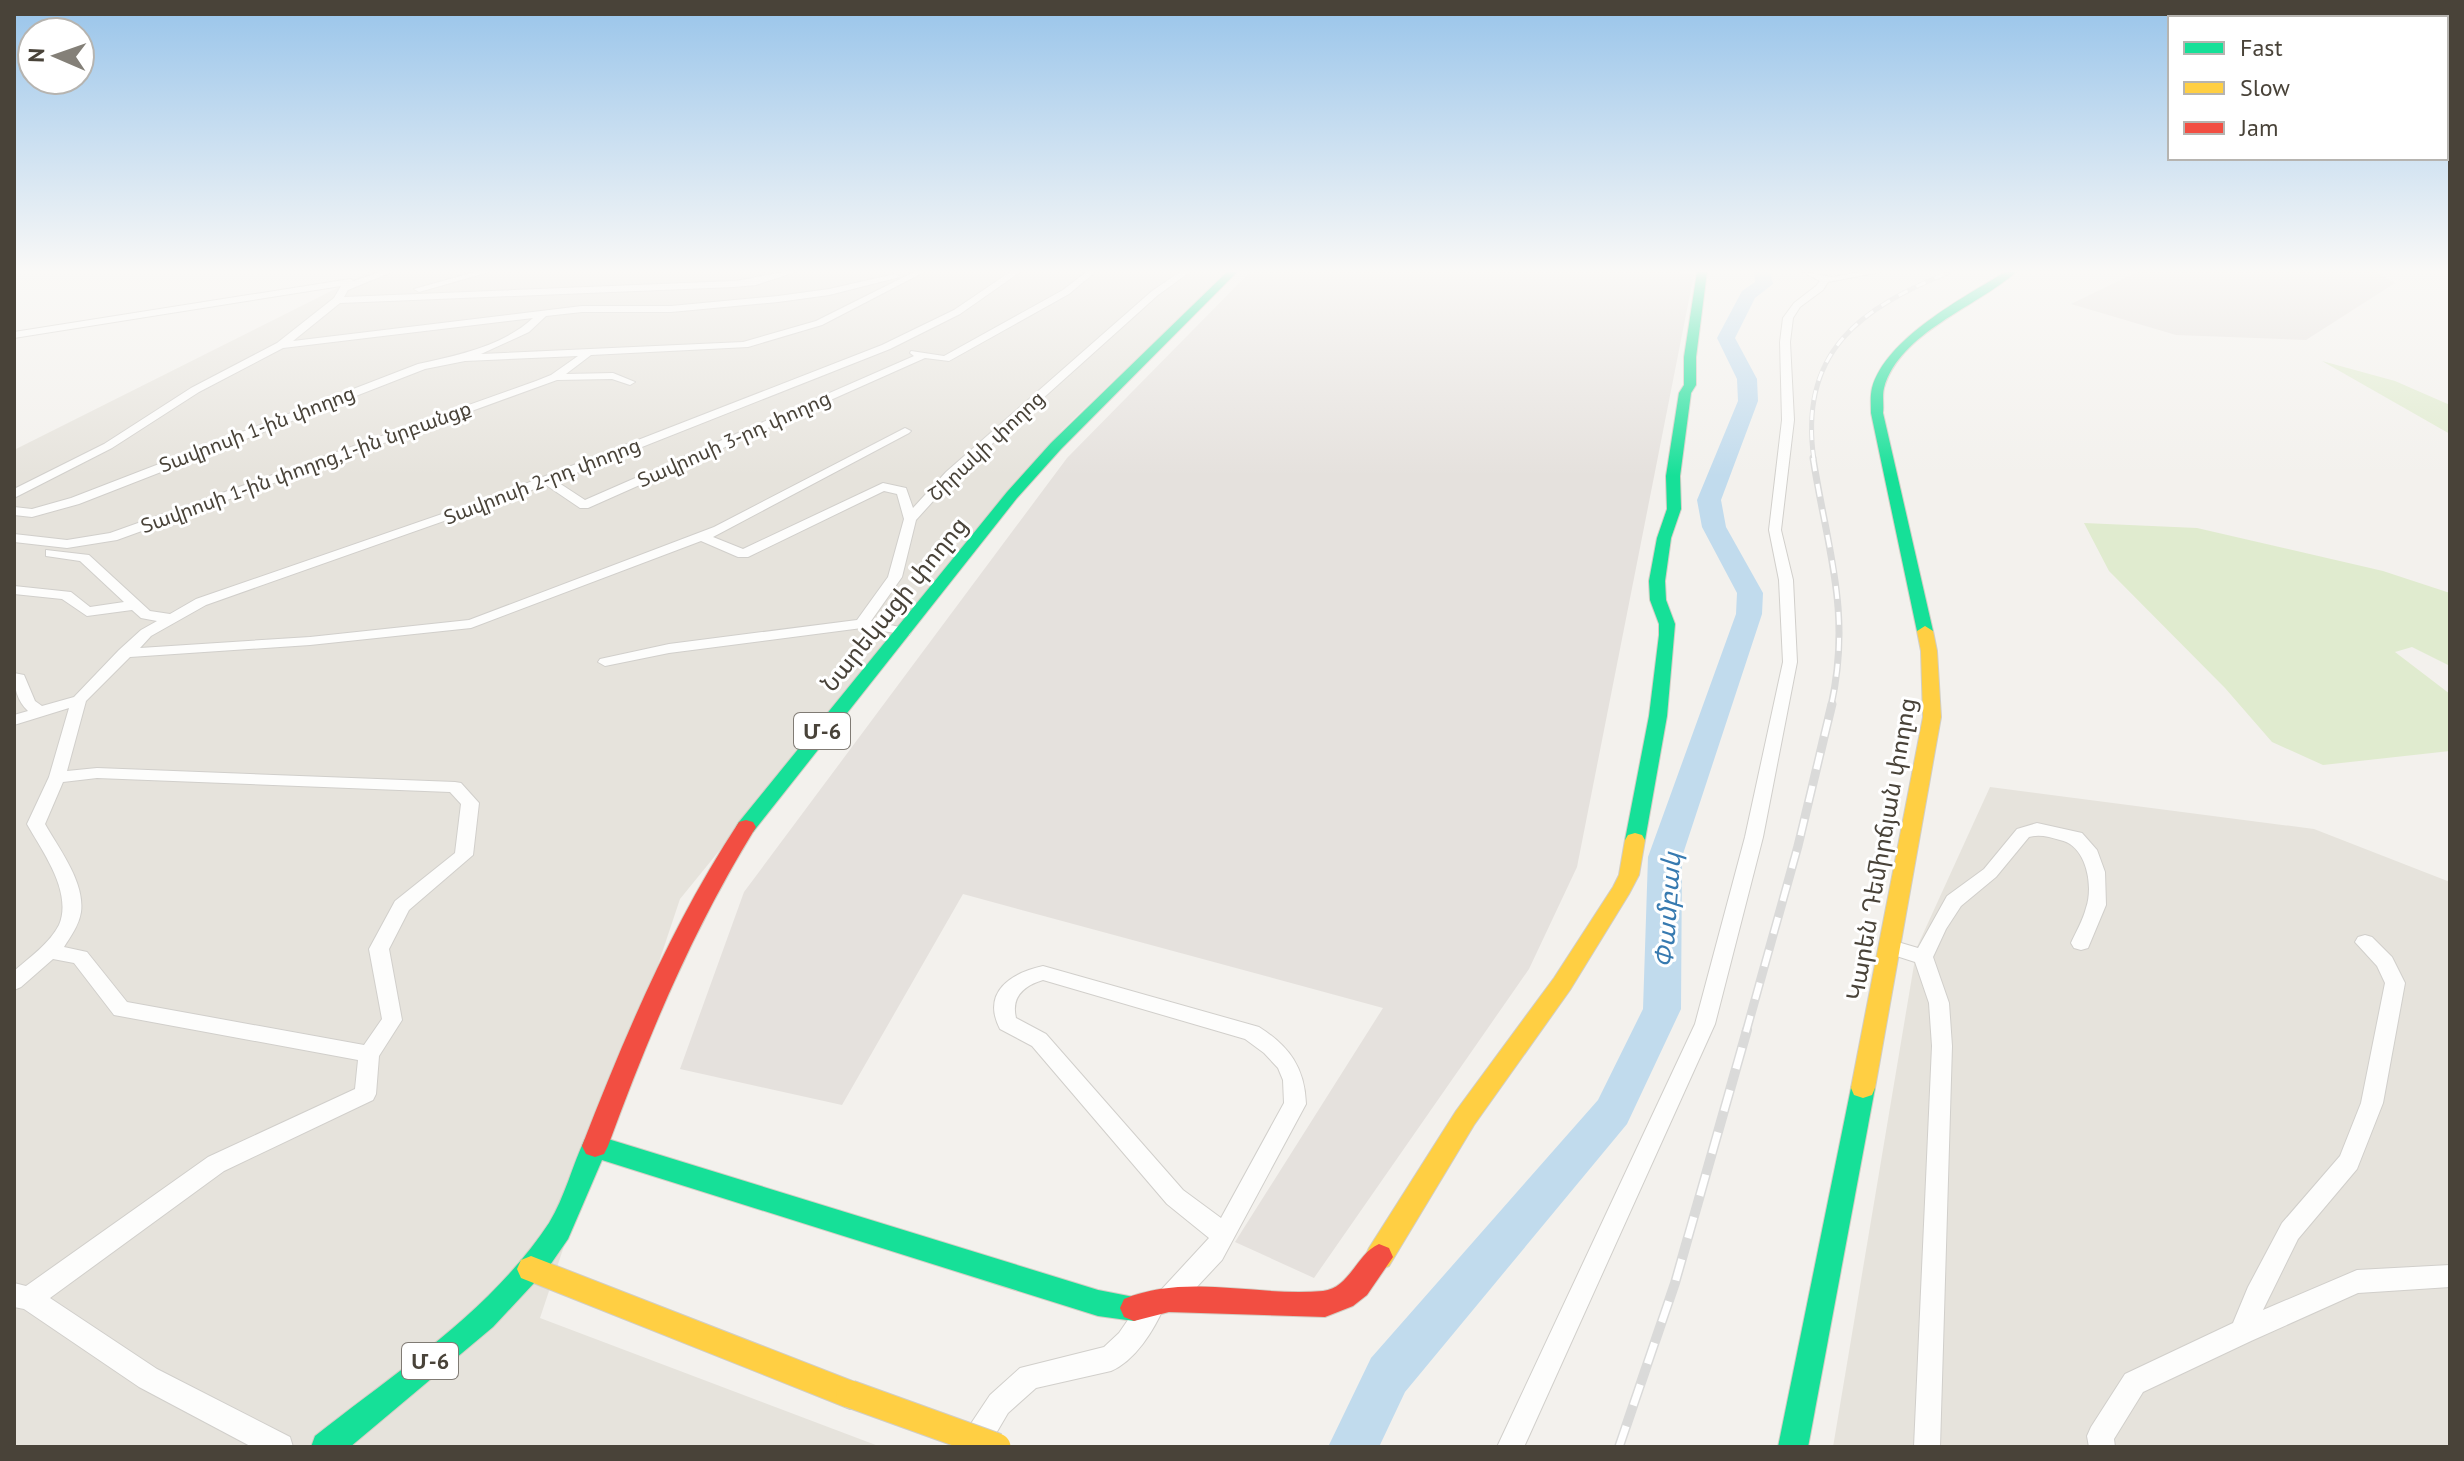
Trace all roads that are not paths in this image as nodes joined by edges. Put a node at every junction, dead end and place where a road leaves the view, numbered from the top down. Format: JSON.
{"nodes":[{"id":1,"x":287,"y":340,"type":"edge"},
{"id":2,"x":322,"y":340,"type":"edge"},
{"id":3,"x":501,"y":340,"type":"edge"},
{"id":4,"x":769,"y":340,"type":"edge"},
{"id":5,"x":900,"y":340,"type":"edge"},
{"id":6,"x":979,"y":340,"type":"edge"},
{"id":7,"x":1102,"y":340,"type":"edge"},
{"id":8,"x":1163,"y":340,"type":"edge"},
{"id":9,"x":1692,"y":340,"type":"edge"},
{"id":10,"x":1785,"y":340,"type":"edge"},
{"id":11,"x":1917,"y":340,"type":"edge"},
{"id":12,"x":281,"y":345,"type":"junction"},
{"id":13,"x":886,"y":347,"type":"junction"},
{"id":14,"x":587,"y":354,"type":"junction"},
{"id":15,"x":924,"y":355,"type":"junction"},
{"id":16,"x":465,"y":358,"type":"junction"},
{"id":17,"x":555,"y":377,"type":"junction"},
{"id":18,"x":630,"y":382,"type":"dead end"},
{"id":19,"x":905,"y":431,"type":"dead end"},
{"id":20,"x":547,"y":480,"type":"junction"},
{"id":21,"x":14,"y":494,"type":"edge"},
{"id":22,"x":14,"y":511,"type":"edge"},
{"id":23,"x":32,"y":513,"type":"junction"},
{"id":24,"x":910,"y":519,"type":"junction"},
{"id":25,"x":14,"y":535,"type":"edge"},
{"id":26,"x":702,"y":537,"type":"junction"},
{"id":27,"x":14,"y":549,"type":"edge"},
{"id":28,"x":14,"y":590,"type":"edge"},
{"id":29,"x":135,"y":605,"type":"junction"},
{"id":30,"x":170,"y":618,"type":"junction"},
{"id":31,"x":862,"y":624,"type":"junction"},
{"id":32,"x":904,"y":632,"type":"junction"},
{"id":33,"x":124,"y":653,"type":"junction"},
{"id":34,"x":605,"y":662,"type":"dead end"},
{"id":35,"x":14,"y":678,"type":"edge"},
{"id":36,"x":79,"y":700,"type":"junction"},
{"id":37,"x":39,"y":712,"type":"junction"},
{"id":38,"x":14,"y":720,"type":"edge"},
{"id":39,"x":57,"y":777,"type":"junction"},
{"id":40,"x":2365,"y":942,"type":"dead end"},
{"id":41,"x":2081,"y":943,"type":"dead end"},
{"id":42,"x":1891,"y":947,"type":"junction"},
{"id":43,"x":51,"y":951,"type":"junction"},
{"id":44,"x":1923,"y":957,"type":"junction"},
{"id":45,"x":14,"y":982,"type":"edge"},
{"id":46,"x":369,"y":1054,"type":"junction"},
{"id":47,"x":594,"y":1147,"type":"junction"},
{"id":48,"x":1224,"y":1235,"type":"junction"},
{"id":49,"x":531,"y":1269,"type":"junction"},
{"id":50,"x":2450,"y":1276,"type":"edge"},
{"id":51,"x":21,"y":1296,"type":"edge"},
{"id":52,"x":1161,"y":1303,"type":"junction"},
{"id":53,"x":2242,"y":1332,"type":"junction"},
{"id":54,"x":280,"y":1447,"type":"edge"},
{"id":55,"x":326,"y":1447,"type":"edge"},
{"id":56,"x":972,"y":1447,"type":"edge"},
{"id":57,"x":997,"y":1447,"type":"edge"},
{"id":58,"x":1510,"y":1447,"type":"edge"},
{"id":59,"x":1793,"y":1447,"type":"edge"},
{"id":60,"x":1927,"y":1447,"type":"edge"},
{"id":61,"x":2102,"y":1447,"type":"edge"}],
"edges":[{"from":1,"to":12,"type":"street"},
{"from":2,"to":12,"type":"street"},
{"from":3,"to":16,"type":"street"},
{"from":4,"to":14,"type":"street","name":"Տավրոսի 1-ին փողոց"},
{"from":5,"to":13,"type":"street","name":"Տավրոսի 2-րդ փողոց"},
{"from":6,"to":15,"type":"street","name":"Տավրոսի 3-րդ փողոց"},
{"from":7,"to":24,"type":"street","name":"Շիրակի փողոց"},
{"from":8,"to":32,"type":"main road","name":"Նարեկացի փողոց","number":"Մ-6"},
{"from":9,"to":52,"type":"main road"},
{"from":10,"to":58,"type":"street"},
{"from":11,"to":42,"type":"main road","name":"Կարեն Դեմիրճյան փողոց"},
{"from":12,"to":21,"type":"street"},
{"from":13,"to":15,"type":"street","name":"Տավրոսի 3-րդ փողոց"},
{"from":13,"to":20,"type":"street","name":"Տավրոսի 2-րդ փողոց"},
{"from":14,"to":16,"type":"street","name":"Տավրոսի 1-ին փողոց"},
{"from":14,"to":17,"type":"street","name":"Տավրոսի 1-ին փողոց,1-ին նրբանցք"},
{"from":15,"to":20,"type":"street","name":"Տավրոսի 3-րդ փողոց"},
{"from":16,"to":23,"type":"street","name":"Տավրոսի 1-ին փողոց"},
{"from":17,"to":18,"type":"street"},
{"from":17,"to":25,"type":"street","name":"Տավրոսի 1-ին փողոց,1-ին նրբանցք"},
{"from":19,"to":26,"type":"street"},
{"from":20,"to":30,"type":"street","name":"Տավրոսի 2-րդ փողոց"},
{"from":22,"to":23,"type":"street","name":"Տավրոսի 1-ին փողոց"},
{"from":23,"to":25,"type":"street"},
{"from":24,"to":26,"type":"street"},
{"from":24,"to":31,"type":"street","name":"Շիրակի փողոց"},
{"from":26,"to":33,"type":"street"},
{"from":27,"to":29,"type":"street"},
{"from":28,"to":29,"type":"street"},
{"from":29,"to":30,"type":"street"},
{"from":30,"to":33,"type":"street","name":"Տավրոսի 2-րդ փողոց"},
{"from":31,"to":32,"type":"street"},
{"from":31,"to":34,"type":"street"},
{"from":32,"to":47,"type":"main road","name":"Նարեկացի փողոց","number":"Մ-6"},
{"from":33,"to":36,"type":"street","name":"Տավրոսի 2-րդ փողոց"},
{"from":35,"to":37,"type":"street"},
{"from":36,"to":37,"type":"street"},
{"from":36,"to":39,"type":"street"},
{"from":37,"to":38,"type":"street"},
{"from":39,"to":43,"type":"street"},
{"from":39,"to":46,"type":"street"},
{"from":40,"to":53,"type":"street"},
{"from":41,"to":44,"type":"street"},
{"from":42,"to":44,"type":"street"},
{"from":42,"to":59,"type":"main road","name":"Կարեն Դեմիրճյան փողոց"},
{"from":43,"to":45,"type":"street"},
{"from":43,"to":46,"type":"street"},
{"from":44,"to":60,"type":"street"},
{"from":46,"to":51,"type":"street"},
{"from":47,"to":49,"type":"main road","name":"Նարեկացի փողոց","number":"Մ-6"},
{"from":47,"to":52,"type":"main road"},
{"from":48,"to":48,"type":"street"},
{"from":48,"to":52,"type":"street"},
{"from":49,"to":55,"type":"main road","number":"Մ-6"},
{"from":49,"to":57,"type":"main road","bridge":true},
{"from":50,"to":53,"type":"street"},
{"from":51,"to":54,"type":"street"},
{"from":52,"to":56,"type":"street"},
{"from":53,"to":61,"type":"street"}]}
